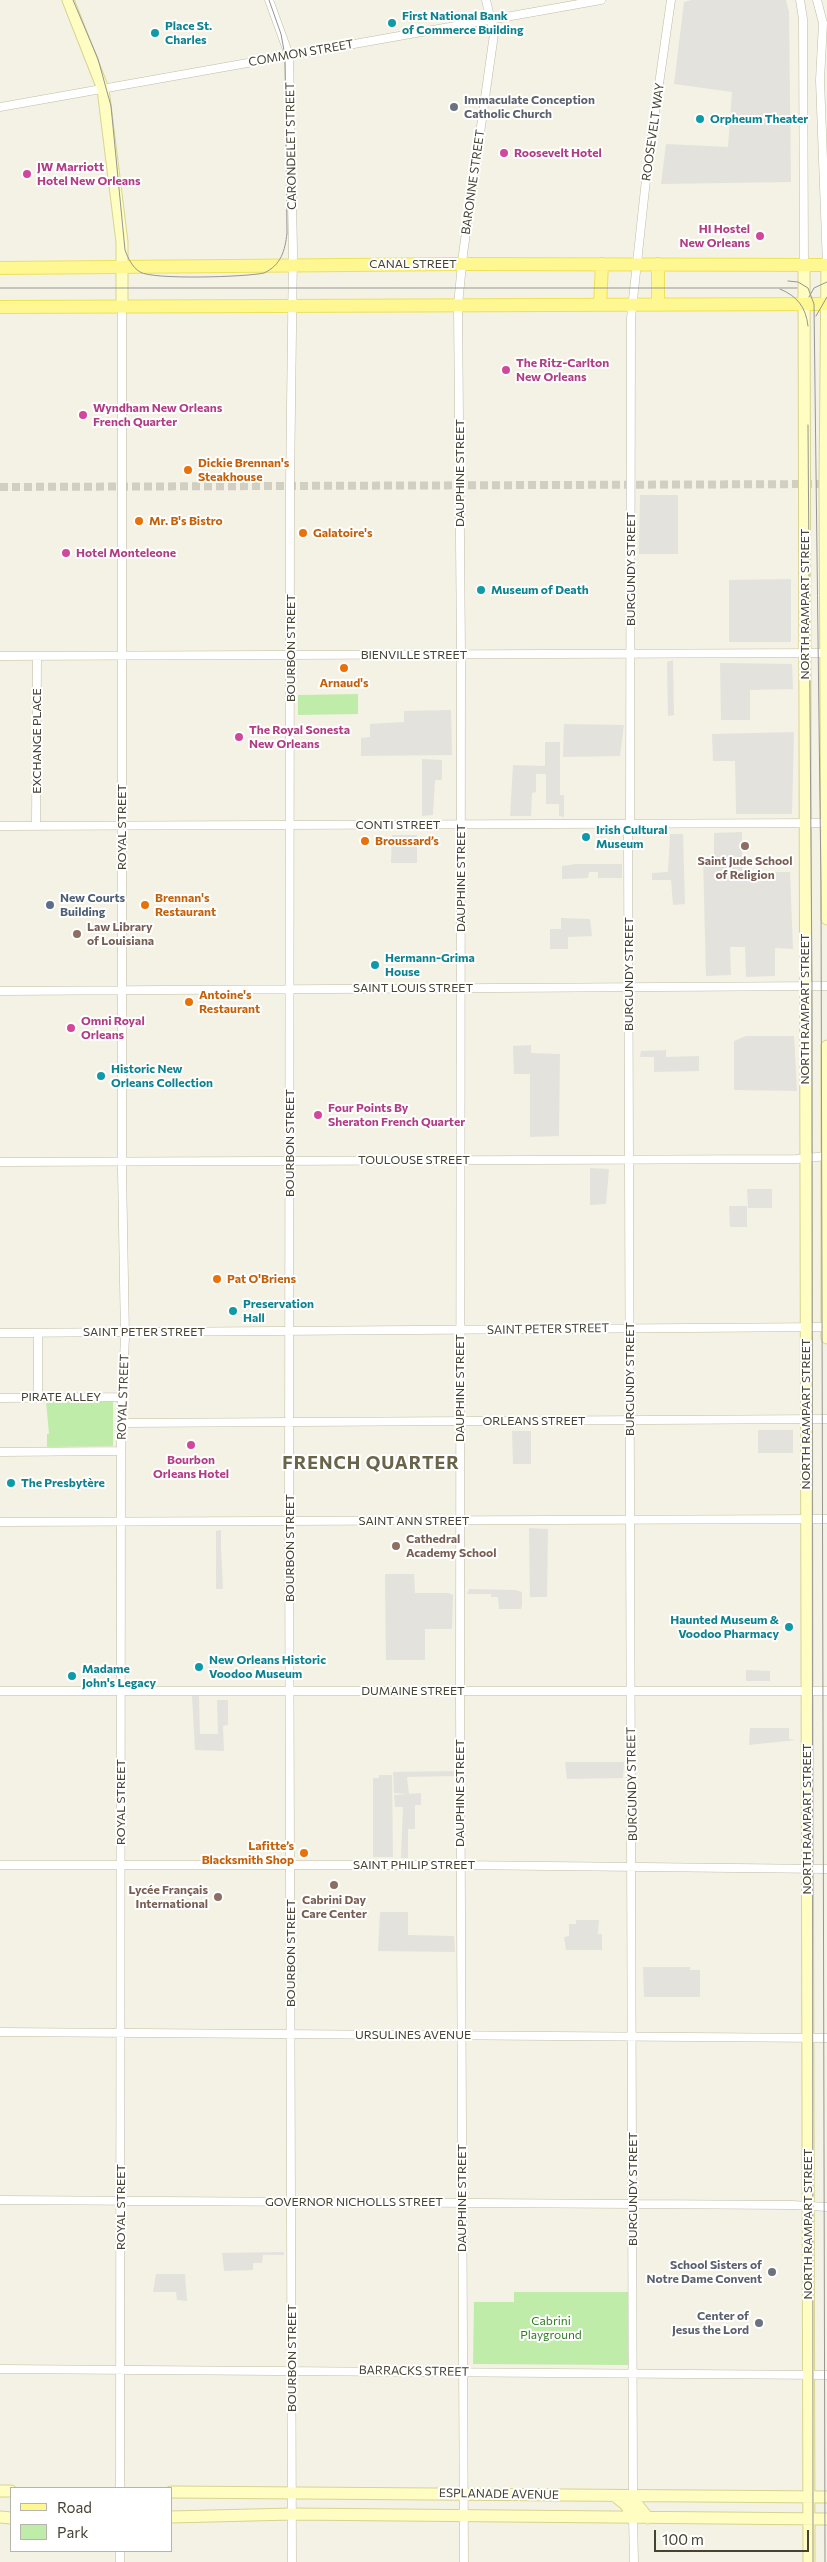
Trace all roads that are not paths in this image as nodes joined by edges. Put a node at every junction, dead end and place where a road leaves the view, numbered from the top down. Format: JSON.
{"nodes":[{"id":1,"x":68,"y":0,"type":"edge"},
{"id":2,"x":269,"y":0,"type":"edge"},
{"id":3,"x":486,"y":0,"type":"edge"},
{"id":4,"x":601,"y":0,"type":"edge"},
{"id":5,"x":671,"y":0,"type":"edge"},
{"id":6,"x":800,"y":0,"type":"edge"},
{"id":7,"x":817,"y":0,"type":"edge"},
{"id":8,"x":827,"y":8,"type":"edge"},
{"id":9,"x":492,"y":19,"type":"junction"},
{"id":10,"x":824,"y":23,"type":"junction"},
{"id":11,"x":289,"y":55,"type":"junction"},
{"id":12,"x":103,"y":89,"type":"junction"},
{"id":13,"x":0,"y":107,"type":"edge"},
{"id":14,"x":462,"y":264,"type":"junction"},
{"id":15,"x":602,"y":264,"type":"junction"},
{"id":16,"x":637,"y":264,"type":"junction"},
{"id":17,"x":658,"y":264,"type":"junction"},
{"id":18,"x":293,"y":265,"type":"junction"},
{"id":19,"x":804,"y":265,"type":"junction"},
{"id":20,"x":827,"y":265,"type":"edge"},
{"id":21,"x":122,"y":267,"type":"junction"},
{"id":22,"x":0,"y":268,"type":"edge"},
{"id":23,"x":600,"y":304,"type":"junction"},
{"id":24,"x":633,"y":304,"type":"junction"},
{"id":25,"x":658,"y":304,"type":"junction"},
{"id":26,"x":804,"y":304,"type":"junction"},
{"id":27,"x":827,"y":304,"type":"edge"},
{"id":28,"x":292,"y":305,"type":"junction"},
{"id":29,"x":458,"y":305,"type":"junction"},
{"id":30,"x":122,"y":306,"type":"junction"},
{"id":31,"x":0,"y":307,"type":"edge"},
{"id":32,"x":805,"y":653,"type":"junction"},
{"id":33,"x":827,"y":653,"type":"edge"},
{"id":34,"x":461,"y":654,"type":"junction"},
{"id":35,"x":630,"y":654,"type":"junction"},
{"id":36,"x":292,"y":655,"type":"junction"},
{"id":37,"x":0,"y":656,"type":"edge"},
{"id":38,"x":37,"y":656,"type":"junction"},
{"id":39,"x":122,"y":656,"type":"junction"},
{"id":40,"x":805,"y":823,"type":"junction"},
{"id":41,"x":826,"y":823,"type":"edge"},
{"id":42,"x":630,"y":824,"type":"junction"},
{"id":43,"x":292,"y":825,"type":"junction"},
{"id":44,"x":461,"y":825,"type":"junction"},
{"id":45,"x":0,"y":826,"type":"edge"},
{"id":46,"x":36,"y":826,"type":"junction"},
{"id":47,"x":122,"y":826,"type":"junction"},
{"id":48,"x":827,"y":919,"type":"edge"},
{"id":49,"x":805,"y":986,"type":"junction"},
{"id":50,"x":827,"y":986,"type":"edge"},
{"id":51,"x":629,"y":987,"type":"junction"},
{"id":52,"x":290,"y":988,"type":"junction"},
{"id":53,"x":461,"y":988,"type":"junction"},
{"id":54,"x":122,"y":989,"type":"junction"},
{"id":55,"x":0,"y":990,"type":"edge"},
{"id":56,"x":827,"y":1046,"type":"edge"},
{"id":57,"x":826,"y":1156,"type":"edge"},
{"id":58,"x":806,"y":1159,"type":"junction"},
{"id":59,"x":461,"y":1160,"type":"junction"},
{"id":60,"x":631,"y":1160,"type":"junction"},
{"id":61,"x":122,"y":1161,"type":"junction"},
{"id":62,"x":290,"y":1161,"type":"junction"},
{"id":63,"x":0,"y":1162,"type":"edge"},
{"id":64,"x":806,"y":1327,"type":"junction"},
{"id":65,"x":827,"y":1327,"type":"edge"},
{"id":66,"x":630,"y":1328,"type":"junction"},
{"id":67,"x":125,"y":1331,"type":"junction"},
{"id":68,"x":460,"y":1331,"type":"junction"},
{"id":69,"x":290,"y":1332,"type":"junction"},
{"id":70,"x":0,"y":1333,"type":"edge"},
{"id":71,"x":38,"y":1333,"type":"junction"},
{"id":72,"x":827,"y":1338,"type":"edge"},
{"id":73,"x":123,"y":1397,"type":"junction"},
{"id":74,"x":0,"y":1398,"type":"edge"},
{"id":75,"x":38,"y":1398,"type":"junction"},
{"id":76,"x":806,"y":1419,"type":"junction"},
{"id":77,"x":827,"y":1419,"type":"edge"},
{"id":78,"x":630,"y":1420,"type":"junction"},
{"id":79,"x":460,"y":1421,"type":"junction"},
{"id":80,"x":290,"y":1422,"type":"junction"},
{"id":81,"x":121,"y":1424,"type":"junction"},
{"id":82,"x":121,"y":1451,"type":"junction"},
{"id":83,"x":0,"y":1452,"type":"edge"},
{"id":84,"x":806,"y":1519,"type":"junction"},
{"id":85,"x":827,"y":1519,"type":"edge"},
{"id":86,"x":631,"y":1520,"type":"junction"},
{"id":87,"x":460,"y":1521,"type":"junction"},
{"id":88,"x":0,"y":1522,"type":"edge"},
{"id":89,"x":121,"y":1522,"type":"junction"},
{"id":90,"x":290,"y":1522,"type":"junction"},
{"id":91,"x":290,"y":1690,"type":"junction"},
{"id":92,"x":827,"y":1690,"type":"edge"},
{"id":93,"x":0,"y":1691,"type":"edge"},
{"id":94,"x":121,"y":1691,"type":"junction"},
{"id":95,"x":631,"y":1691,"type":"junction"},
{"id":96,"x":807,"y":1691,"type":"junction"},
{"id":97,"x":460,"y":1692,"type":"junction"},
{"id":98,"x":121,"y":1864,"type":"junction"},
{"id":99,"x":0,"y":1865,"type":"edge"},
{"id":100,"x":291,"y":1865,"type":"junction"},
{"id":101,"x":461,"y":1865,"type":"junction"},
{"id":102,"x":632,"y":1866,"type":"junction"},
{"id":103,"x":807,"y":1869,"type":"junction"},
{"id":104,"x":827,"y":1869,"type":"edge"},
{"id":105,"x":0,"y":2032,"type":"edge"},
{"id":106,"x":121,"y":2033,"type":"junction"},
{"id":107,"x":292,"y":2034,"type":"junction"},
{"id":108,"x":462,"y":2036,"type":"junction"},
{"id":109,"x":632,"y":2037,"type":"junction"},
{"id":110,"x":808,"y":2038,"type":"junction"},
{"id":111,"x":827,"y":2038,"type":"edge"},
{"id":112,"x":0,"y":2200,"type":"edge"},
{"id":113,"x":121,"y":2201,"type":"junction"},
{"id":114,"x":462,"y":2202,"type":"junction"},
{"id":115,"x":292,"y":2203,"type":"junction"},
{"id":116,"x":634,"y":2204,"type":"junction"},
{"id":117,"x":808,"y":2205,"type":"junction"},
{"id":118,"x":827,"y":2207,"type":"edge"},
{"id":119,"x":0,"y":2369,"type":"edge"},
{"id":120,"x":120,"y":2369,"type":"junction"},
{"id":121,"x":292,"y":2370,"type":"junction"},
{"id":122,"x":462,"y":2372,"type":"junction"},
{"id":123,"x":633,"y":2373,"type":"junction"},
{"id":124,"x":808,"y":2375,"type":"junction"},
{"id":125,"x":827,"y":2375,"type":"edge"},
{"id":126,"x":120,"y":2487,"type":"edge"},
{"id":127,"x":172,"y":2492,"type":"edge"},
{"id":128,"x":291,"y":2492,"type":"junction"},
{"id":129,"x":464,"y":2493,"type":"junction"},
{"id":130,"x":633,"y":2495,"type":"junction"},
{"id":131,"x":615,"y":2496,"type":"junction"},
{"id":132,"x":809,"y":2497,"type":"junction"},
{"id":133,"x":827,"y":2497,"type":"edge"},
{"id":134,"x":292,"y":2514,"type":"junction"},
{"id":135,"x":464,"y":2516,"type":"junction"},
{"id":136,"x":172,"y":2517,"type":"edge"},
{"id":137,"x":633,"y":2517,"type":"junction"},
{"id":138,"x":648,"y":2518,"type":"junction"},
{"id":139,"x":809,"y":2519,"type":"junction"},
{"id":140,"x":827,"y":2519,"type":"edge"},
{"id":141,"x":292,"y":2562,"type":"edge"},
{"id":142,"x":464,"y":2562,"type":"edge"},
{"id":143,"x":634,"y":2562,"type":"edge"},
{"id":144,"x":809,"y":2562,"type":"edge"}],
"edges":[{"from":1,"to":12,"type":"main road"},
{"from":2,"to":11,"type":"street","name":"CARONDELET STREET"},
{"from":3,"to":9,"type":"street","name":"BARONNE STREET"},
{"from":4,"to":9,"type":"street","name":"COMMON STREET"},
{"from":5,"to":16,"type":"street","name":"ROOSEVELT WAY"},
{"from":6,"to":19,"type":"street"},
{"from":7,"to":10,"type":"street"},
{"from":8,"to":10,"type":"street"},
{"from":9,"to":11,"type":"street","name":"COMMON STREET"},
{"from":9,"to":14,"type":"street","name":"BARONNE STREET"},
{"from":10,"to":20,"type":"street"},
{"from":11,"to":12,"type":"street","name":"COMMON STREET"},
{"from":11,"to":18,"type":"street","name":"CARONDELET STREET"},
{"from":12,"to":13,"type":"street","name":"COMMON STREET"},
{"from":12,"to":21,"type":"main road"},
{"from":14,"to":15,"type":"main road","name":"CANAL STREET"},
{"from":14,"to":18,"type":"main road","name":"CANAL STREET"},
{"from":14,"to":29,"type":"street","name":"BARONNE STREET"},
{"from":15,"to":16,"type":"main road","name":"CANAL STREET"},
{"from":15,"to":23,"type":"main road"},
{"from":16,"to":17,"type":"main road","name":"CANAL STREET"},
{"from":16,"to":24,"type":"street","name":"BURGUNDY STREET"},
{"from":17,"to":19,"type":"main road","name":"CANAL STREET"},
{"from":17,"to":25,"type":"main road"},
{"from":18,"to":21,"type":"main road","name":"CANAL STREET"},
{"from":18,"to":28,"type":"street","name":"BOURBON STREET"},
{"from":19,"to":20,"type":"main road","name":"CANAL STREET"},
{"from":19,"to":26,"type":"main road","name":"NORTH RAMPART STREET"},
{"from":20,"to":27,"type":"main road","name":"NORTH RAMPART STREET"},
{"from":21,"to":22,"type":"main road","name":"CANAL STREET"},
{"from":21,"to":30,"type":"main road"},
{"from":23,"to":24,"type":"main road"},
{"from":23,"to":29,"type":"main road"},
{"from":24,"to":25,"type":"main road"},
{"from":24,"to":35,"type":"street","name":"BURGUNDY STREET"},
{"from":25,"to":26,"type":"main road"},
{"from":26,"to":27,"type":"main road"},
{"from":26,"to":32,"type":"main road","name":"NORTH RAMPART STREET"},
{"from":27,"to":33,"type":"main road","name":"NORTH RAMPART STREET"},
{"from":28,"to":29,"type":"main road"},
{"from":28,"to":30,"type":"main road"},
{"from":28,"to":36,"type":"street","name":"BOURBON STREET"},
{"from":29,"to":34,"type":"street","name":"DAUPHINE STREET"},
{"from":30,"to":31,"type":"main road"},
{"from":30,"to":39,"type":"street","name":"ROYAL STREET"},
{"from":32,"to":33,"type":"street","name":"BIENVILLE STREET"},
{"from":32,"to":35,"type":"street","name":"BIENVILLE STREET"},
{"from":32,"to":40,"type":"main road","name":"NORTH RAMPART STREET"},
{"from":33,"to":41,"type":"main road","name":"NORTH RAMPART STREET"},
{"from":34,"to":35,"type":"street","name":"BIENVILLE STREET"},
{"from":34,"to":36,"type":"street","name":"BIENVILLE STREET"},
{"from":34,"to":44,"type":"street","name":"DAUPHINE STREET"},
{"from":35,"to":42,"type":"street","name":"BURGUNDY STREET"},
{"from":36,"to":39,"type":"street","name":"BIENVILLE STREET"},
{"from":36,"to":43,"type":"street","name":"BOURBON STREET"},
{"from":37,"to":38,"type":"street","name":"BIENVILLE STREET"},
{"from":38,"to":39,"type":"street","name":"BIENVILLE STREET"},
{"from":38,"to":46,"type":"street","name":"EXCHANGE PLACE"},
{"from":39,"to":47,"type":"street","name":"ROYAL STREET"},
{"from":40,"to":41,"type":"street","name":"CONTI STREET"},
{"from":40,"to":42,"type":"street","name":"CONTI STREET"},
{"from":40,"to":49,"type":"main road","name":"NORTH RAMPART STREET"},
{"from":41,"to":48,"type":"main road","name":"NORTH RAMPART STREET"},
{"from":42,"to":44,"type":"street","name":"CONTI STREET"},
{"from":42,"to":51,"type":"street","name":"BURGUNDY STREET"},
{"from":43,"to":44,"type":"street","name":"CONTI STREET"},
{"from":43,"to":47,"type":"street","name":"CONTI STREET"},
{"from":43,"to":52,"type":"street","name":"BOURBON STREET"},
{"from":44,"to":53,"type":"street","name":"DAUPHINE STREET"},
{"from":45,"to":46,"type":"street","name":"CONTI STREET"},
{"from":46,"to":47,"type":"street","name":"CONTI STREET"},
{"from":47,"to":54,"type":"street","name":"ROYAL STREET"},
{"from":49,"to":50,"type":"street","name":"SAINT LOUIS STREET"},
{"from":49,"to":51,"type":"street","name":"SAINT LOUIS STREET"},
{"from":49,"to":58,"type":"main road","name":"NORTH RAMPART STREET"},
{"from":51,"to":53,"type":"street","name":"SAINT LOUIS STREET"},
{"from":51,"to":60,"type":"street","name":"BURGUNDY STREET"},
{"from":52,"to":53,"type":"street","name":"SAINT LOUIS STREET"},
{"from":52,"to":54,"type":"street","name":"SAINT LOUIS STREET"},
{"from":52,"to":62,"type":"street","name":"BOURBON STREET"},
{"from":53,"to":59,"type":"street","name":"DAUPHINE STREET"},
{"from":54,"to":55,"type":"street","name":"SAINT LOUIS STREET"},
{"from":54,"to":61,"type":"street","name":"ROYAL STREET"},
{"from":56,"to":57,"type":"main road","name":"NORTH RAMPART STREET"},
{"from":57,"to":58,"type":"street","name":"TOULOUSE STREET"},
{"from":57,"to":65,"type":"main road","name":"NORTH RAMPART STREET"},
{"from":58,"to":60,"type":"street","name":"TOULOUSE STREET"},
{"from":58,"to":64,"type":"main road","name":"NORTH RAMPART STREET"},
{"from":59,"to":60,"type":"street","name":"TOULOUSE STREET"},
{"from":59,"to":62,"type":"street","name":"TOULOUSE STREET"},
{"from":59,"to":68,"type":"street","name":"DAUPHINE STREET"},
{"from":60,"to":66,"type":"street","name":"BURGUNDY STREET"},
{"from":61,"to":62,"type":"street","name":"TOULOUSE STREET"},
{"from":61,"to":63,"type":"street","name":"TOULOUSE STREET"},
{"from":61,"to":67,"type":"street","name":"ROYAL STREET"},
{"from":62,"to":69,"type":"street","name":"BOURBON STREET"},
{"from":64,"to":65,"type":"street","name":"SAINT PETER STREET"},
{"from":64,"to":66,"type":"street","name":"SAINT PETER STREET"},
{"from":64,"to":76,"type":"main road","name":"NORTH RAMPART STREET"},
{"from":65,"to":72,"type":"main road","name":"NORTH RAMPART STREET"},
{"from":66,"to":68,"type":"street","name":"SAINT PETER STREET"},
{"from":66,"to":78,"type":"street","name":"BURGUNDY STREET"},
{"from":67,"to":69,"type":"street","name":"SAINT PETER STREET"},
{"from":67,"to":71,"type":"street","name":"SAINT PETER STREET"},
{"from":67,"to":73,"type":"street","name":"ROYAL STREET"},
{"from":68,"to":69,"type":"street","name":"SAINT PETER STREET"},
{"from":68,"to":79,"type":"street","name":"DAUPHINE STREET"},
{"from":69,"to":80,"type":"street","name":"BOURBON STREET"},
{"from":70,"to":71,"type":"street","name":"SAINT PETER STREET"},
{"from":71,"to":75,"type":"street"},
{"from":73,"to":75,"type":"street","name":"PIRATE ALLEY"},
{"from":73,"to":81,"type":"street","name":"ROYAL STREET"},
{"from":74,"to":75,"type":"street","name":"PIRATE ALLEY"},
{"from":76,"to":77,"type":"street","name":"ORLEANS STREET"},
{"from":76,"to":78,"type":"street","name":"ORLEANS STREET"},
{"from":76,"to":84,"type":"main road","name":"NORTH RAMPART STREET"},
{"from":78,"to":79,"type":"street","name":"ORLEANS STREET"},
{"from":78,"to":86,"type":"street","name":"BURGUNDY STREET"},
{"from":79,"to":80,"type":"street","name":"ORLEANS STREET"},
{"from":79,"to":87,"type":"street","name":"DAUPHINE STREET"},
{"from":80,"to":81,"type":"street","name":"ORLEANS STREET"},
{"from":80,"to":90,"type":"street","name":"BOURBON STREET"},
{"from":81,"to":82,"type":"street","name":"ROYAL STREET"},
{"from":82,"to":83,"type":"street"},
{"from":82,"to":89,"type":"street","name":"ROYAL STREET"},
{"from":84,"to":85,"type":"street","name":"SAINT ANN STREET"},
{"from":84,"to":86,"type":"street","name":"SAINT ANN STREET"},
{"from":84,"to":96,"type":"main road","name":"NORTH RAMPART STREET"},
{"from":86,"to":87,"type":"street","name":"SAINT ANN STREET"},
{"from":86,"to":95,"type":"street","name":"BURGUNDY STREET"},
{"from":87,"to":90,"type":"street","name":"SAINT ANN STREET"},
{"from":87,"to":97,"type":"street","name":"DAUPHINE STREET"},
{"from":88,"to":89,"type":"street","name":"SAINT ANN STREET"},
{"from":89,"to":90,"type":"street","name":"SAINT ANN STREET"},
{"from":89,"to":94,"type":"street","name":"ROYAL STREET"},
{"from":90,"to":91,"type":"street","name":"BOURBON STREET"},
{"from":91,"to":94,"type":"street","name":"DUMAINE STREET"},
{"from":91,"to":97,"type":"street","name":"DUMAINE STREET"},
{"from":91,"to":100,"type":"street","name":"BOURBON STREET"},
{"from":92,"to":96,"type":"street","name":"DUMAINE STREET"},
{"from":93,"to":94,"type":"street","name":"DUMAINE STREET"},
{"from":94,"to":98,"type":"street","name":"ROYAL STREET"},
{"from":95,"to":96,"type":"street","name":"DUMAINE STREET"},
{"from":95,"to":97,"type":"street","name":"DUMAINE STREET"},
{"from":95,"to":102,"type":"street","name":"BURGUNDY STREET"},
{"from":96,"to":103,"type":"main road","name":"NORTH RAMPART STREET"},
{"from":97,"to":101,"type":"street","name":"DAUPHINE STREET"},
{"from":98,"to":99,"type":"street","name":"SAINT PHILIP STREET"},
{"from":98,"to":100,"type":"street","name":"SAINT PHILIP STREET"},
{"from":98,"to":106,"type":"street","name":"ROYAL STREET"},
{"from":100,"to":101,"type":"street","name":"SAINT PHILIP STREET"},
{"from":100,"to":107,"type":"street","name":"BOURBON STREET"},
{"from":101,"to":102,"type":"street","name":"SAINT PHILIP STREET"},
{"from":101,"to":108,"type":"street","name":"DAUPHINE STREET"},
{"from":102,"to":103,"type":"street","name":"SAINT PHILIP STREET"},
{"from":102,"to":109,"type":"street","name":"BURGUNDY STREET"},
{"from":103,"to":104,"type":"street","name":"SAINT PHILIP STREET"},
{"from":103,"to":110,"type":"main road","name":"NORTH RAMPART STREET"},
{"from":105,"to":106,"type":"street","name":"URSULINES AVENUE"},
{"from":106,"to":107,"type":"street","name":"URSULINES AVENUE"},
{"from":106,"to":113,"type":"street","name":"ROYAL STREET"},
{"from":107,"to":108,"type":"street","name":"URSULINES AVENUE"},
{"from":107,"to":115,"type":"street","name":"BOURBON STREET"},
{"from":108,"to":109,"type":"street","name":"URSULINES AVENUE"},
{"from":108,"to":114,"type":"street","name":"DAUPHINE STREET"},
{"from":109,"to":110,"type":"street","name":"URSULINES AVENUE"},
{"from":109,"to":116,"type":"street","name":"BURGUNDY STREET"},
{"from":110,"to":111,"type":"street","name":"URSULINES AVENUE"},
{"from":110,"to":117,"type":"main road","name":"NORTH RAMPART STREET"},
{"from":112,"to":113,"type":"street","name":"GOVERNOR NICHOLLS STREET"},
{"from":113,"to":115,"type":"street","name":"GOVERNOR NICHOLLS STREET"},
{"from":113,"to":120,"type":"street","name":"ROYAL STREET"},
{"from":114,"to":115,"type":"street","name":"GOVERNOR NICHOLLS STREET"},
{"from":114,"to":116,"type":"street","name":"GOVERNOR NICHOLLS STREET"},
{"from":114,"to":122,"type":"street","name":"DAUPHINE STREET"},
{"from":115,"to":121,"type":"street","name":"BOURBON STREET"},
{"from":116,"to":117,"type":"street","name":"GOVERNOR NICHOLLS STREET"},
{"from":116,"to":123,"type":"street","name":"BURGUNDY STREET"},
{"from":117,"to":118,"type":"street","name":"GOVERNOR NICHOLLS STREET"},
{"from":117,"to":124,"type":"main road","name":"NORTH RAMPART STREET"},
{"from":119,"to":120,"type":"street","name":"BARRACKS STREET"},
{"from":120,"to":121,"type":"street","name":"BARRACKS STREET"},
{"from":120,"to":126,"type":"street","name":"ROYAL STREET"},
{"from":121,"to":122,"type":"street","name":"BARRACKS STREET"},
{"from":121,"to":128,"type":"street","name":"BOURBON STREET"},
{"from":122,"to":123,"type":"street","name":"BARRACKS STREET"},
{"from":122,"to":129,"type":"street","name":"DAUPHINE STREET"},
{"from":123,"to":124,"type":"street","name":"BARRACKS STREET"},
{"from":123,"to":130,"type":"street","name":"BURGUNDY STREET"},
{"from":124,"to":125,"type":"street","name":"BARRACKS STREET"},
{"from":124,"to":132,"type":"main road","name":"NORTH RAMPART STREET"},
{"from":127,"to":128,"type":"main road","name":"ESPLANADE AVENUE"},
{"from":128,"to":129,"type":"main road","name":"ESPLANADE AVENUE"},
{"from":128,"to":134,"type":"street","name":"BOURBON STREET"},
{"from":129,"to":131,"type":"main road","name":"ESPLANADE AVENUE"},
{"from":129,"to":135,"type":"street","name":"DAUPHINE STREET"},
{"from":130,"to":131,"type":"main road","name":"ESPLANADE AVENUE"},
{"from":130,"to":132,"type":"main road","name":"ESPLANADE AVENUE"},
{"from":130,"to":138,"type":"main road"},
{"from":131,"to":137,"type":"main road"},
{"from":132,"to":133,"type":"main road","name":"ESPLANADE AVENUE"},
{"from":132,"to":139,"type":"main road","name":"NORTH RAMPART STREET"},
{"from":134,"to":135,"type":"main road","name":"ESPLANADE AVENUE"},
{"from":134,"to":136,"type":"main road","name":"ESPLANADE AVENUE"},
{"from":134,"to":141,"type":"street","name":"BOURBON STREET"},
{"from":135,"to":137,"type":"main road","name":"ESPLANADE AVENUE"},
{"from":135,"to":142,"type":"street","name":"DAUPHINE STREET"},
{"from":137,"to":138,"type":"main road","name":"ESPLANADE AVENUE"},
{"from":137,"to":143,"type":"street"},
{"from":138,"to":139,"type":"main road","name":"ESPLANADE AVENUE"},
{"from":139,"to":140,"type":"main road","name":"ESPLANADE AVENUE"},
{"from":139,"to":144,"type":"main road","name":"NORTH RAMPART STREET"}]}
